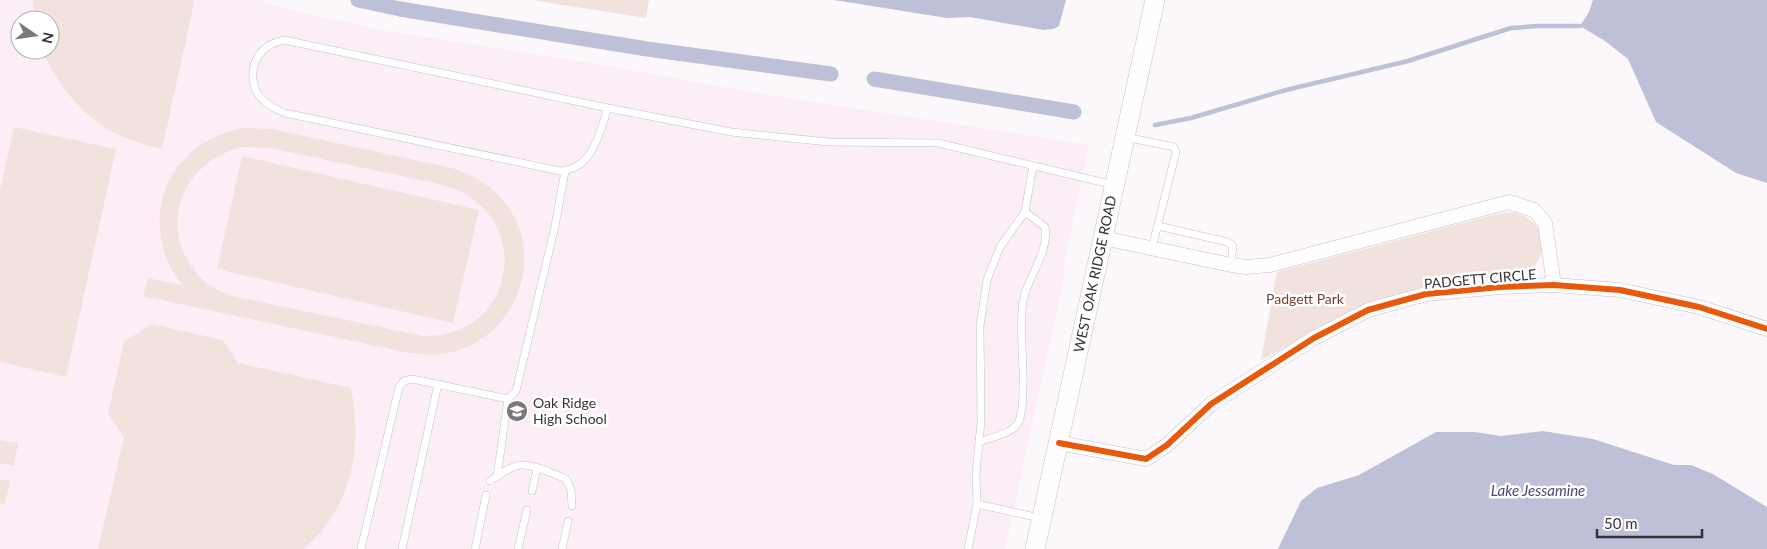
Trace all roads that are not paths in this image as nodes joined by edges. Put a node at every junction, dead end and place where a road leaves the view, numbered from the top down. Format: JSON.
{"nodes":[{"id":1,"x":1155,"y":0,"type":"edge"},
{"id":2,"x":608,"y":108,"type":"junction"},
{"id":3,"x":1125,"y":137,"type":"junction"},
{"id":4,"x":1033,"y":166,"type":"junction"},
{"id":5,"x":565,"y":171,"type":"junction"},
{"id":6,"x":1114,"y":185,"type":"junction"},
{"id":7,"x":1025,"y":212,"type":"junction"},
{"id":8,"x":1158,"y":226,"type":"junction"},
{"id":9,"x":1103,"y":238,"type":"junction"},
{"id":10,"x":1152,"y":248,"type":"junction"},
{"id":11,"x":1231,"y":265,"type":"junction"},
{"id":12,"x":1554,"y":285,"type":"junction"},
{"id":13,"x":1767,"y":329,"type":"edge"},
{"id":14,"x":438,"y":384,"type":"junction"},
{"id":15,"x":508,"y":399,"type":"junction"},
{"id":16,"x":979,"y":442,"type":"junction"},
{"id":17,"x":1059,"y":443,"type":"junction"},
{"id":18,"x":538,"y":469,"type":"junction"},
{"id":19,"x":532,"y":490,"type":"dead end"},
{"id":20,"x":486,"y":495,"type":"dead end"},
{"id":21,"x":977,"y":504,"type":"junction"},
{"id":22,"x":572,"y":506,"type":"dead end"},
{"id":23,"x":527,"y":510,"type":"dead end"},
{"id":24,"x":1042,"y":519,"type":"junction"},
{"id":25,"x":568,"y":521,"type":"dead end"},
{"id":26,"x":361,"y":549,"type":"edge"},
{"id":27,"x":402,"y":549,"type":"edge"},
{"id":28,"x":475,"y":549,"type":"edge"},
{"id":29,"x":518,"y":549,"type":"edge"},
{"id":30,"x":562,"y":549,"type":"edge"},
{"id":31,"x":968,"y":549,"type":"edge"},
{"id":32,"x":1035,"y":549,"type":"edge"}],
"edges":[{"from":1,"to":3,"type":"main road","name":"WEST OAK RIDGE ROAD"},
{"from":2,"to":4,"type":"lane"},
{"from":2,"to":5,"type":"lane"},
{"from":2,"to":5,"type":"lane"},
{"from":3,"to":6,"type":"main road","name":"WEST OAK RIDGE ROAD"},
{"from":3,"to":8,"type":"lane"},
{"from":4,"to":6,"type":"lane"},
{"from":4,"to":7,"type":"lane"},
{"from":5,"to":15,"type":"lane"},
{"from":6,"to":9,"type":"main road","name":"WEST OAK RIDGE ROAD"},
{"from":7,"to":16,"type":"lane"},
{"from":7,"to":16,"type":"lane"},
{"from":8,"to":10,"type":"lane"},
{"from":8,"to":11,"type":"lane"},
{"from":9,"to":10,"type":"street","name":"PADGETT CIRCLE"},
{"from":9,"to":17,"type":"main road","name":"WEST OAK RIDGE ROAD"},
{"from":10,"to":11,"type":"street","name":"PADGETT CIRCLE"},
{"from":11,"to":12,"type":"street","name":"PADGETT CIRCLE"},
{"from":12,"to":13,"type":"street","name":"PADGETT CIRCLE"},
{"from":12,"to":17,"type":"street","name":"PADGETT CIRCLE"},
{"from":14,"to":15,"type":"lane"},
{"from":14,"to":26,"type":"lane"},
{"from":14,"to":27,"type":"lane"},
{"from":15,"to":18,"type":"lane"},
{"from":16,"to":21,"type":"lane"},
{"from":17,"to":24,"type":"main road","name":"WEST OAK RIDGE ROAD"},
{"from":18,"to":19,"type":"lane"},
{"from":18,"to":22,"type":"lane"},
{"from":20,"to":28,"type":"lane"},
{"from":21,"to":24,"type":"lane"},
{"from":21,"to":31,"type":"lane"},
{"from":23,"to":29,"type":"lane"},
{"from":24,"to":32,"type":"main road","name":"WEST OAK RIDGE ROAD"},
{"from":25,"to":30,"type":"lane"}]}
